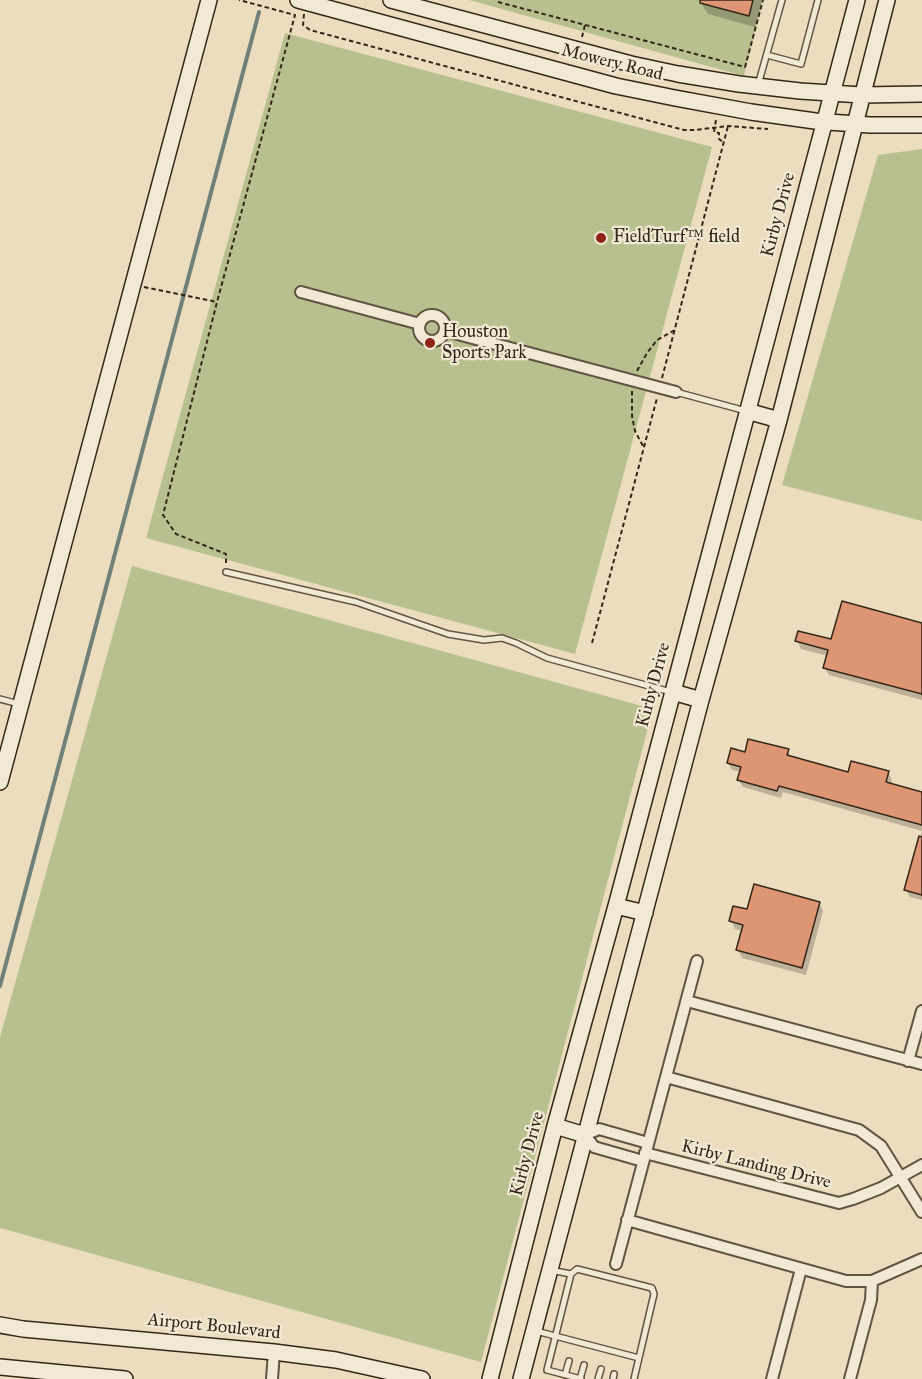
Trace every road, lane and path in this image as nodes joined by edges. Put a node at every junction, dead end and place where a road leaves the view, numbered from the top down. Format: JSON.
{"nodes":[{"id":1,"x":209,"y":0,"type":"edge"},
{"id":2,"x":239,"y":0,"type":"edge"},
{"id":3,"x":391,"y":0,"type":"edge"},
{"id":4,"x":763,"y":0,"type":"edge"},
{"id":5,"x":782,"y":0,"type":"edge"},
{"id":6,"x":818,"y":0,"type":"edge"},
{"id":7,"x":856,"y":0,"type":"edge"},
{"id":8,"x":887,"y":0,"type":"edge"},
{"id":9,"x":303,"y":1,"type":"edge"},
{"id":10,"x":498,"y":2,"type":"dead end"},
{"id":11,"x":585,"y":25,"type":"junction"},
{"id":12,"x":511,"y":32,"type":"junction"},
{"id":13,"x":580,"y":43,"type":"dead end"},
{"id":14,"x":767,"y":54,"type":"junction"},
{"id":15,"x":506,"y":56,"type":"junction"},
{"id":16,"x":758,"y":87,"type":"junction"},
{"id":17,"x":832,"y":93,"type":"junction"},
{"id":18,"x":922,"y":94,"type":"edge"},
{"id":19,"x":862,"y":95,"type":"junction"},
{"id":20,"x":751,"y":112,"type":"junction"},
{"id":21,"x":717,"y":114,"type":"dead end"},
{"id":22,"x":824,"y":122,"type":"junction"},
{"id":23,"x":855,"y":124,"type":"junction"},
{"id":24,"x":922,"y":125,"type":"edge"},
{"id":25,"x":714,"y":127,"type":"junction"},
{"id":26,"x":769,"y":129,"type":"dead end"},
{"id":27,"x":724,"y":143,"type":"dead end"},
{"id":28,"x":133,"y":285,"type":"junction"},
{"id":29,"x":300,"y":292,"type":"dead end"},
{"id":30,"x":217,"y":302,"type":"junction"},
{"id":31,"x":420,"y":324,"type":"junction"},
{"id":32,"x":446,"y":331,"type":"junction"},
{"id":33,"x":676,"y":392,"type":"joint"},
{"id":34,"x":747,"y":411,"type":"junction"},
{"id":35,"x":779,"y":420,"type":"junction"},
{"id":36,"x":226,"y":572,"type":"joint"},
{"id":37,"x":673,"y":692,"type":"junction"},
{"id":38,"x":0,"y":699,"type":"edge"},
{"id":39,"x":701,"y":700,"type":"junction"},
{"id":40,"x":21,"y":705,"type":"junction"},
{"id":41,"x":1,"y":775,"type":"edge"},
{"id":42,"x":616,"y":906,"type":"junction"},
{"id":43,"x":645,"y":913,"type":"junction"},
{"id":44,"x":697,"y":961,"type":"dead end"},
{"id":45,"x":687,"y":1001,"type":"junction"},
{"id":46,"x":922,"y":1011,"type":"edge"},
{"id":47,"x":908,"y":1061,"type":"junction"},
{"id":48,"x":922,"y":1064,"type":"edge"},
{"id":49,"x":666,"y":1077,"type":"junction"},
{"id":50,"x":555,"y":1126,"type":"junction"},
{"id":51,"x":585,"y":1135,"type":"junction"},
{"id":52,"x":645,"y":1152,"type":"junction"},
{"id":53,"x":922,"y":1165,"type":"edge"},
{"id":54,"x":900,"y":1177,"type":"junction"},
{"id":55,"x":922,"y":1212,"type":"edge"},
{"id":56,"x":627,"y":1220,"type":"junction"},
{"id":57,"x":922,"y":1259,"type":"edge"},
{"id":58,"x":616,"y":1264,"type":"dead end"},
{"id":59,"x":801,"y":1269,"type":"junction"},
{"id":60,"x":550,"y":1270,"type":"junction"},
{"id":61,"x":572,"y":1274,"type":"junction"},
{"id":62,"x":872,"y":1281,"type":"junction"},
{"id":63,"x":0,"y":1325,"type":"edge"},
{"id":64,"x":534,"y":1330,"type":"junction"},
{"id":65,"x":556,"y":1335,"type":"junction"},
{"id":66,"x":575,"y":1340,"type":"junction"},
{"id":67,"x":590,"y":1344,"type":"junction"},
{"id":68,"x":573,"y":1349,"type":"dead end"},
{"id":69,"x":606,"y":1349,"type":"junction"},
{"id":70,"x":274,"y":1352,"type":"junction"},
{"id":71,"x":587,"y":1353,"type":"dead end"},
{"id":72,"x":620,"y":1353,"type":"junction"},
{"id":73,"x":604,"y":1358,"type":"dead end"},
{"id":74,"x":639,"y":1358,"type":"junction"},
{"id":75,"x":569,"y":1361,"type":"dead end"},
{"id":76,"x":618,"y":1361,"type":"dead end"},
{"id":77,"x":584,"y":1365,"type":"dead end"},
{"id":78,"x":0,"y":1367,"type":"edge"},
{"id":79,"x":600,"y":1369,"type":"dead end"},
{"id":80,"x":565,"y":1375,"type":"junction"},
{"id":81,"x":125,"y":1379,"type":"edge"},
{"id":82,"x":272,"y":1379,"type":"edge"},
{"id":83,"x":422,"y":1379,"type":"edge"},
{"id":84,"x":490,"y":1379,"type":"edge"},
{"id":85,"x":521,"y":1379,"type":"edge"},
{"id":86,"x":580,"y":1379,"type":"edge"},
{"id":87,"x":598,"y":1379,"type":"edge"},
{"id":88,"x":634,"y":1379,"type":"edge"},
{"id":89,"x":772,"y":1379,"type":"edge"},
{"id":90,"x":850,"y":1379,"type":"edge"}],
"edges":[{"from":1,"to":28,"type":"street"},
{"from":2,"to":30,"type":"path"},
{"from":3,"to":12,"type":"street","name":"Mowery Road"},
{"from":4,"to":11,"type":"path"},
{"from":5,"to":14,"type":"lane"},
{"from":6,"to":14,"type":"lane"},
{"from":7,"to":17,"type":"street","name":"Kirby Drive"},
{"from":8,"to":19,"type":"street"},
{"from":9,"to":15,"type":"street","name":"Mowery Road"},
{"from":9,"to":25,"type":"path"},
{"from":10,"to":11,"type":"path"},
{"from":11,"to":13,"type":"path"},
{"from":12,"to":15,"type":"street"},
{"from":12,"to":16,"type":"street","name":"Mowery Road"},
{"from":14,"to":16,"type":"lane"},
{"from":15,"to":20,"type":"street","name":"Mowery Road"},
{"from":16,"to":17,"type":"street","name":"Mowery Road"},
{"from":16,"to":20,"type":"street"},
{"from":17,"to":19,"type":"street","name":"Mowery Road"},
{"from":17,"to":22,"type":"street","name":"Kirby Drive"},
{"from":18,"to":19,"type":"street","name":"Mowery Road"},
{"from":19,"to":23,"type":"street"},
{"from":20,"to":22,"type":"street","name":"Mowery Road"},
{"from":21,"to":25,"type":"path"},
{"from":22,"to":23,"type":"street","name":"Mowery Road"},
{"from":22,"to":34,"type":"street","name":"Kirby Drive"},
{"from":23,"to":24,"type":"street","name":"Mowery Road"},
{"from":23,"to":35,"type":"street"},
{"from":25,"to":26,"type":"path"},
{"from":25,"to":27,"type":"path"},
{"from":28,"to":30,"type":"path"},
{"from":28,"to":40,"type":"street"},
{"from":29,"to":31,"type":"street"},
{"from":30,"to":36,"type":"path"},
{"from":31,"to":32,"type":"street"},
{"from":31,"to":32,"type":"street"},
{"from":32,"to":33,"type":"street"},
{"from":33,"to":34,"type":"lane"},
{"from":34,"to":35,"type":"street"},
{"from":34,"to":37,"type":"street","name":"Kirby Drive"},
{"from":35,"to":39,"type":"street"},
{"from":36,"to":37,"type":"lane"},
{"from":37,"to":39,"type":"street"},
{"from":37,"to":42,"type":"street","name":"Kirby Drive"},
{"from":38,"to":40,"type":"lane"},
{"from":39,"to":43,"type":"street"},
{"from":40,"to":41,"type":"street"},
{"from":42,"to":43,"type":"street"},
{"from":42,"to":50,"type":"street","name":"Kirby Drive"},
{"from":43,"to":51,"type":"street"},
{"from":44,"to":45,"type":"street"},
{"from":45,"to":47,"type":"street"},
{"from":45,"to":49,"type":"street"},
{"from":46,"to":47,"type":"street"},
{"from":47,"to":48,"type":"street"},
{"from":49,"to":52,"type":"street"},
{"from":49,"to":54,"type":"street"},
{"from":50,"to":51,"type":"street"},
{"from":50,"to":84,"type":"street","name":"Kirby Drive"},
{"from":51,"to":52,"type":"street","name":"Kirby Landing Drive"},
{"from":51,"to":52,"type":"street","name":"Kirby Landing Drive"},
{"from":51,"to":60,"type":"street"},
{"from":52,"to":54,"type":"street","name":"Kirby Landing Drive"},
{"from":52,"to":56,"type":"street"},
{"from":53,"to":54,"type":"street","name":"Kirby Landing Drive"},
{"from":54,"to":55,"type":"street"},
{"from":56,"to":58,"type":"street"},
{"from":56,"to":59,"type":"street"},
{"from":57,"to":62,"type":"street"},
{"from":59,"to":62,"type":"street"},
{"from":59,"to":89,"type":"street"},
{"from":60,"to":61,"type":"lane"},
{"from":60,"to":64,"type":"street"},
{"from":61,"to":65,"type":"lane"},
{"from":61,"to":74,"type":"lane"},
{"from":62,"to":90,"type":"street"},
{"from":63,"to":70,"type":"street","name":"Airport Boulevard"},
{"from":64,"to":65,"type":"lane"},
{"from":64,"to":85,"type":"street"},
{"from":65,"to":66,"type":"lane"},
{"from":65,"to":80,"type":"lane"},
{"from":66,"to":67,"type":"lane"},
{"from":66,"to":68,"type":"lane"},
{"from":67,"to":69,"type":"lane"},
{"from":67,"to":71,"type":"lane"},
{"from":69,"to":72,"type":"lane"},
{"from":69,"to":73,"type":"lane"},
{"from":70,"to":82,"type":"street"},
{"from":70,"to":83,"type":"street","name":"Airport Boulevard"},
{"from":72,"to":74,"type":"lane"},
{"from":72,"to":76,"type":"lane"},
{"from":74,"to":88,"type":"lane"},
{"from":75,"to":80,"type":"lane"},
{"from":77,"to":86,"type":"lane"},
{"from":78,"to":81,"type":"street"},
{"from":79,"to":87,"type":"lane"},
{"from":80,"to":86,"type":"lane"}]}
